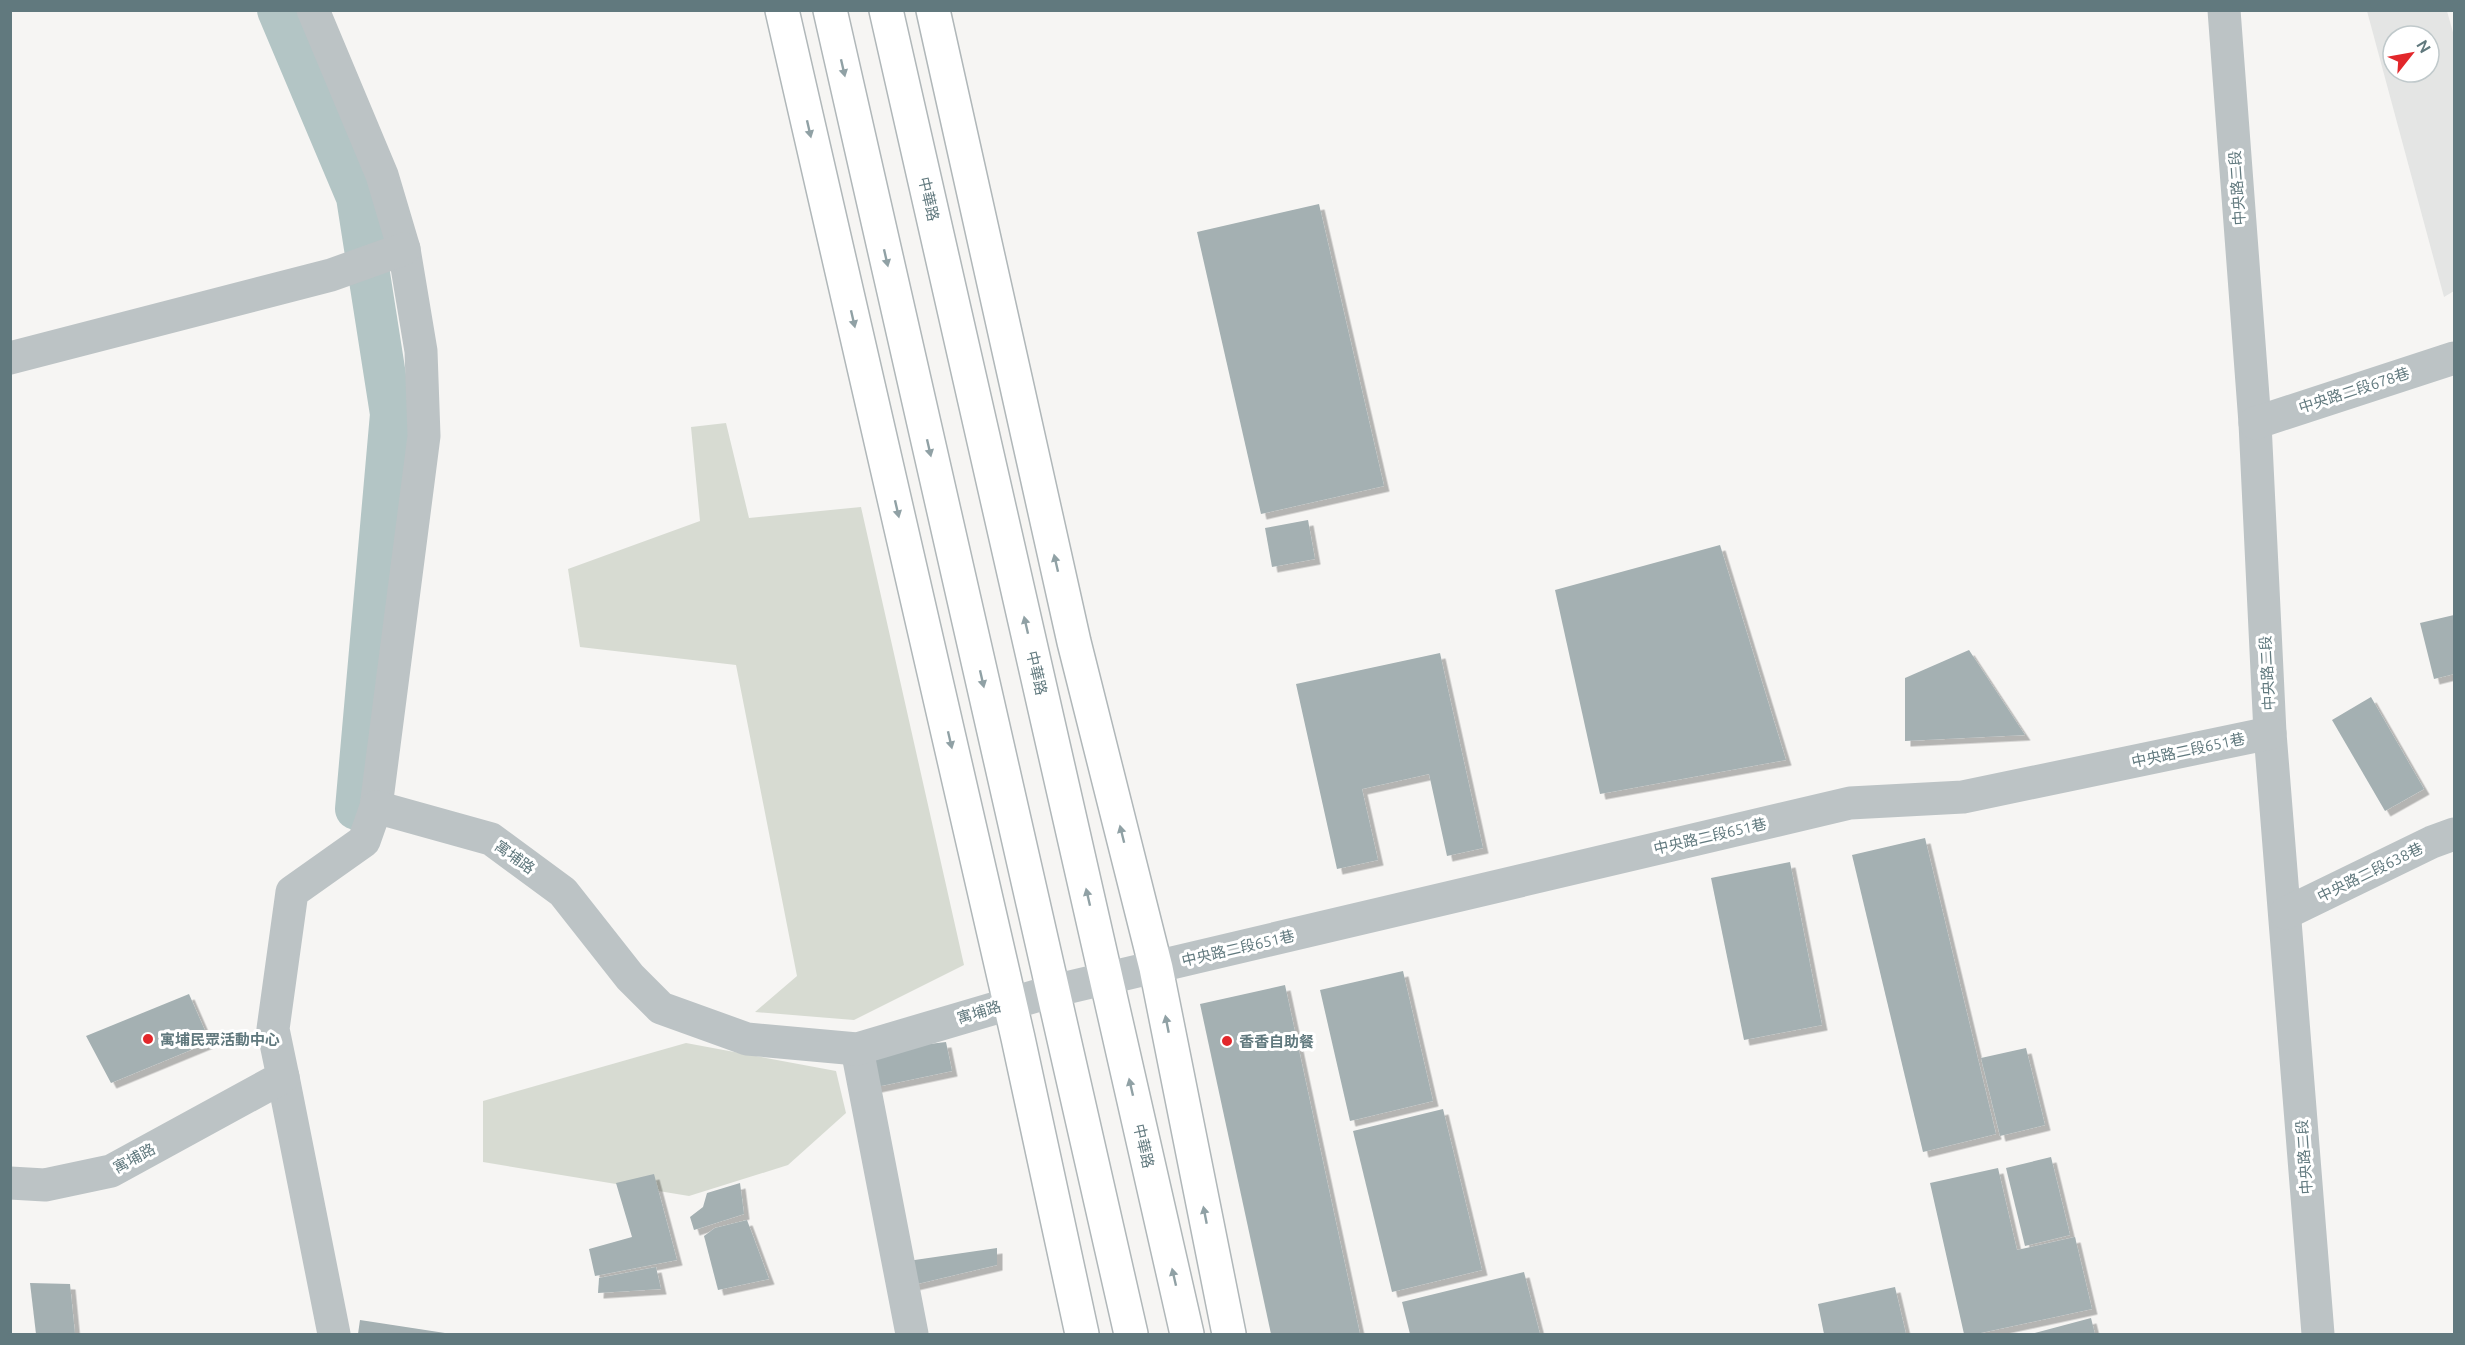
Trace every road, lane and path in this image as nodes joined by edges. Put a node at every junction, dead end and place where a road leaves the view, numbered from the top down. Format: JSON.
{"nodes":[{"id":1,"x":313,"y":10,"type":"edge"},
{"id":2,"x":782,"y":10,"type":"edge"},
{"id":3,"x":830,"y":10,"type":"edge"},
{"id":4,"x":886,"y":10,"type":"edge"},
{"id":5,"x":933,"y":10,"type":"edge"},
{"id":6,"x":2224,"y":10,"type":"edge"},
{"id":7,"x":404,"y":249,"type":"junction"},
{"id":8,"x":10,"y":358,"type":"edge"},
{"id":9,"x":2454,"y":358,"type":"edge"},
{"id":10,"x":2255,"y":423,"type":"junction"},
{"id":11,"x":2270,"y":733,"type":"junction"},
{"id":12,"x":376,"y":807,"type":"junction"},
{"id":13,"x":2454,"y":834,"type":"edge"},
{"id":14,"x":2286,"y":913,"type":"junction"},
{"id":15,"x":1156,"y":968,"type":"junction"},
{"id":16,"x":1106,"y":979,"type":"junction"},
{"id":17,"x":1053,"y":991,"type":"junction"},
{"id":18,"x":1010,"y":1003,"type":"junction"},
{"id":19,"x":857,"y":1049,"type":"junction"},
{"id":20,"x":283,"y":1077,"type":"junction"},
{"id":21,"x":10,"y":1183,"type":"edge"},
{"id":22,"x":334,"y":1335,"type":"edge"},
{"id":23,"x":912,"y":1335,"type":"edge"},
{"id":24,"x":1082,"y":1335,"type":"edge"},
{"id":25,"x":1131,"y":1335,"type":"edge"},
{"id":26,"x":1187,"y":1335,"type":"edge"},
{"id":27,"x":1229,"y":1335,"type":"edge"},
{"id":28,"x":2318,"y":1335,"type":"edge"}],
"edges":[{"from":1,"to":7,"type":"street"},
{"from":2,"to":18,"type":"main road","one_way":true},
{"from":3,"to":17,"type":"main road","one_way":true},
{"from":16,"to":4,"type":"main road","name":"中華路","one_way":true},
{"from":15,"to":5,"type":"main road","one_way":true},
{"from":6,"to":10,"type":"street","name":"中央路二段"},
{"from":7,"to":8,"type":"street"},
{"from":7,"to":12,"type":"street"},
{"from":9,"to":10,"type":"street","name":"中央路二段678巷"},
{"from":10,"to":11,"type":"street","name":"中央路二段"},
{"from":11,"to":14,"type":"street","name":"中央路二段"},
{"from":11,"to":15,"type":"street","name":"中央路二段651巷"},
{"from":12,"to":19,"type":"street","name":"寓埔路"},
{"from":12,"to":20,"type":"street"},
{"from":13,"to":14,"type":"street","name":"中央路二段638巷"},
{"from":14,"to":28,"type":"street","name":"中央路二段"},
{"from":15,"to":16,"type":"street","name":"寓埔路"},
{"from":27,"to":15,"type":"main road","one_way":true},
{"from":16,"to":17,"type":"street","name":"寓埔路"},
{"from":26,"to":16,"type":"main road","name":"中華路","one_way":true},
{"from":17,"to":18,"type":"street","name":"寓埔路"},
{"from":17,"to":25,"type":"main road"},
{"from":18,"to":19,"type":"street","name":"寓埔路"},
{"from":18,"to":24,"type":"main road"},
{"from":19,"to":23,"type":"street"},
{"from":20,"to":21,"type":"street","name":"寓埔路"},
{"from":20,"to":22,"type":"street"}]}
